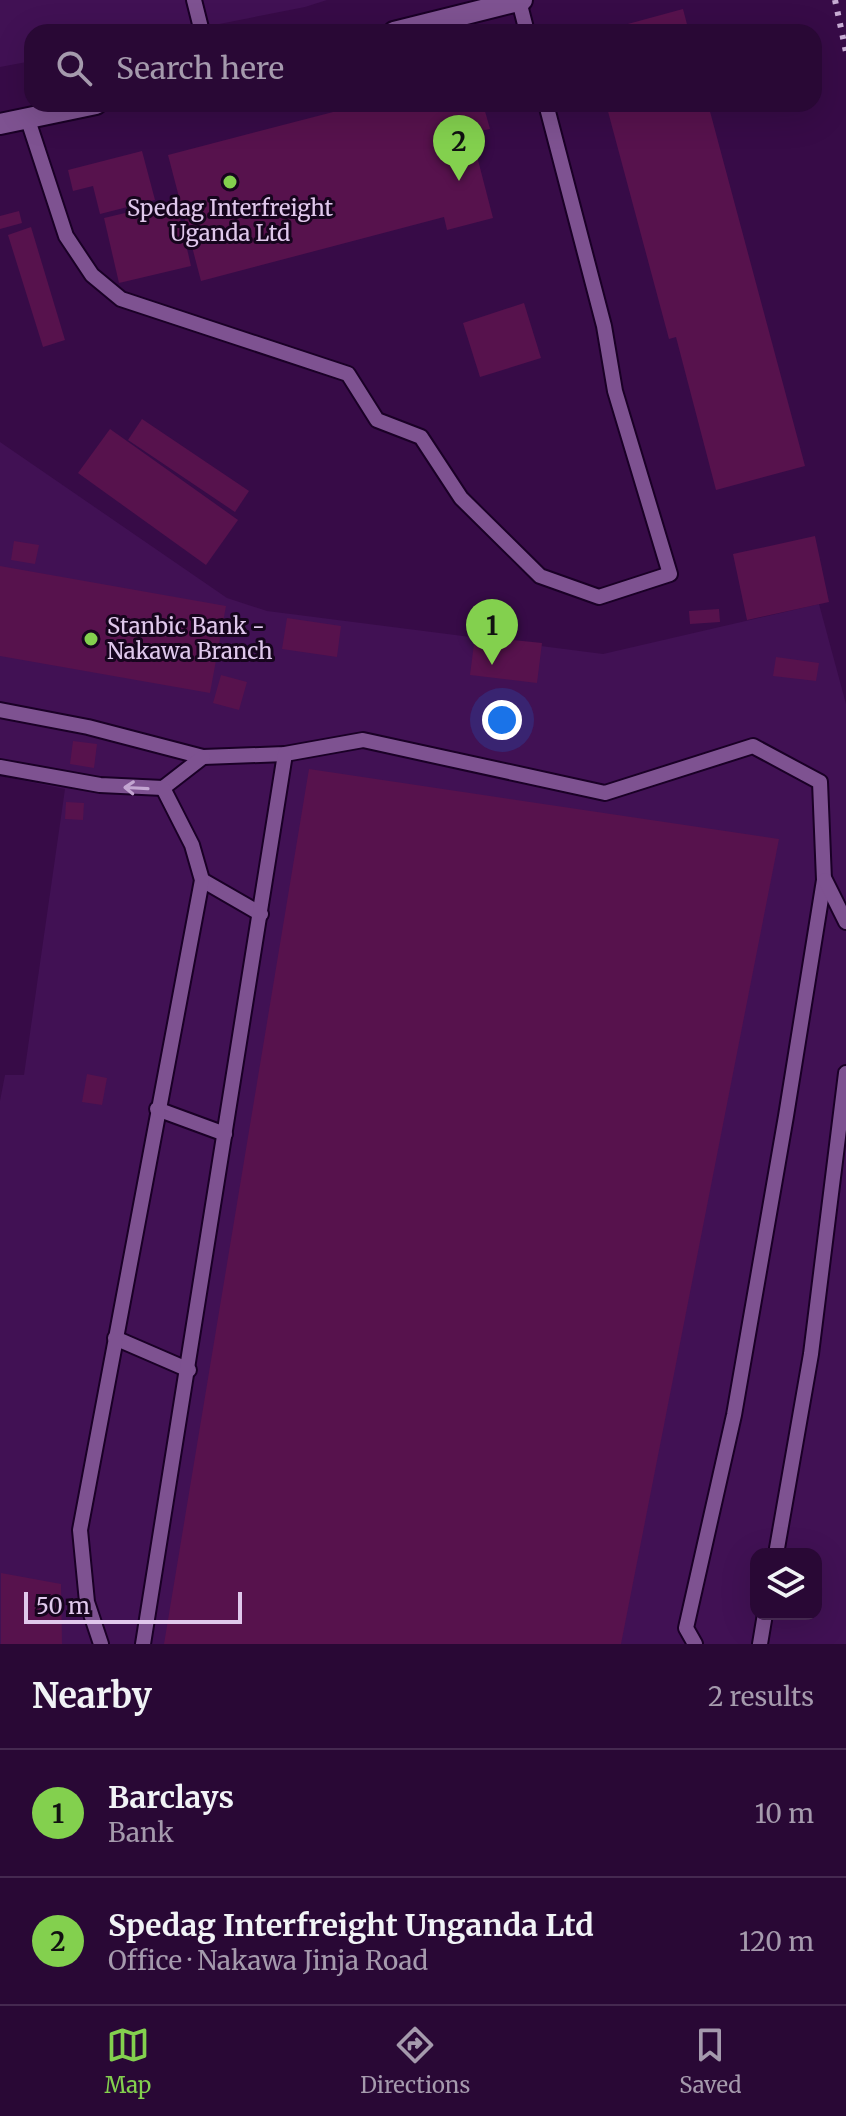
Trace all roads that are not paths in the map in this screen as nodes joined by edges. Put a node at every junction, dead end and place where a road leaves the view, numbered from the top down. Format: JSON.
{"nodes":[{"id":1,"x":194,"y":0,"type":"edge"},
{"id":2,"x":520,"y":0,"type":"edge"},
{"id":3,"x":200,"y":24,"type":"edge"},
{"id":4,"x":426,"y":24,"type":"edge"},
{"id":5,"x":525,"y":24,"type":"edge"},
{"id":6,"x":62,"y":112,"type":"edge"},
{"id":7,"x":548,"y":112,"type":"edge"},
{"id":8,"x":28,"y":120,"type":"junction"},
{"id":9,"x":0,"y":124,"type":"edge"},
{"id":10,"x":0,"y":710,"type":"edge"},
{"id":11,"x":285,"y":754,"type":"junction"},
{"id":12,"x":203,"y":757,"type":"junction"},
{"id":13,"x":0,"y":767,"type":"edge"},
{"id":14,"x":163,"y":788,"type":"junction"},
{"id":15,"x":202,"y":880,"type":"junction"},
{"id":16,"x":824,"y":880,"type":"junction"},
{"id":17,"x":261,"y":914,"type":"junction"},
{"id":18,"x":846,"y":922,"type":"edge"},
{"id":19,"x":846,"y":1073,"type":"edge"},
{"id":20,"x":157,"y":1109,"type":"junction"},
{"id":21,"x":225,"y":1134,"type":"junction"},
{"id":22,"x":115,"y":1338,"type":"junction"},
{"id":23,"x":189,"y":1370,"type":"junction"},
{"id":24,"x":777,"y":1548,"type":"edge"},
{"id":25,"x":764,"y":1620,"type":"edge"},
{"id":26,"x":101,"y":1644,"type":"edge"},
{"id":27,"x":143,"y":1644,"type":"edge"},
{"id":28,"x":695,"y":1644,"type":"edge"},
{"id":29,"x":760,"y":1644,"type":"edge"}],
"edges":[{"from":1,"to":3,"type":"lane"},
{"from":2,"to":4,"type":"street"},
{"from":2,"to":5,"type":"lane"},
{"from":6,"to":8,"type":"street"},
{"from":7,"to":8,"type":"lane"},
{"from":8,"to":9,"type":"street"},
{"from":10,"to":12,"type":"lane"},
{"from":11,"to":12,"type":"lane"},
{"from":11,"to":16,"type":"lane"},
{"from":11,"to":17,"type":"lane"},
{"from":12,"to":14,"type":"lane"},
{"from":14,"to":13,"type":"lane","one_way":true},
{"from":14,"to":15,"type":"lane"},
{"from":15,"to":17,"type":"lane"},
{"from":15,"to":20,"type":"lane"},
{"from":16,"to":18,"type":"lane"},
{"from":16,"to":28,"type":"lane"},
{"from":17,"to":21,"type":"lane"},
{"from":19,"to":24,"type":"lane"},
{"from":20,"to":21,"type":"lane"},
{"from":20,"to":22,"type":"lane"},
{"from":21,"to":23,"type":"lane"},
{"from":22,"to":23,"type":"lane"},
{"from":22,"to":26,"type":"lane"},
{"from":23,"to":27,"type":"lane"},
{"from":25,"to":29,"type":"lane"}]}
